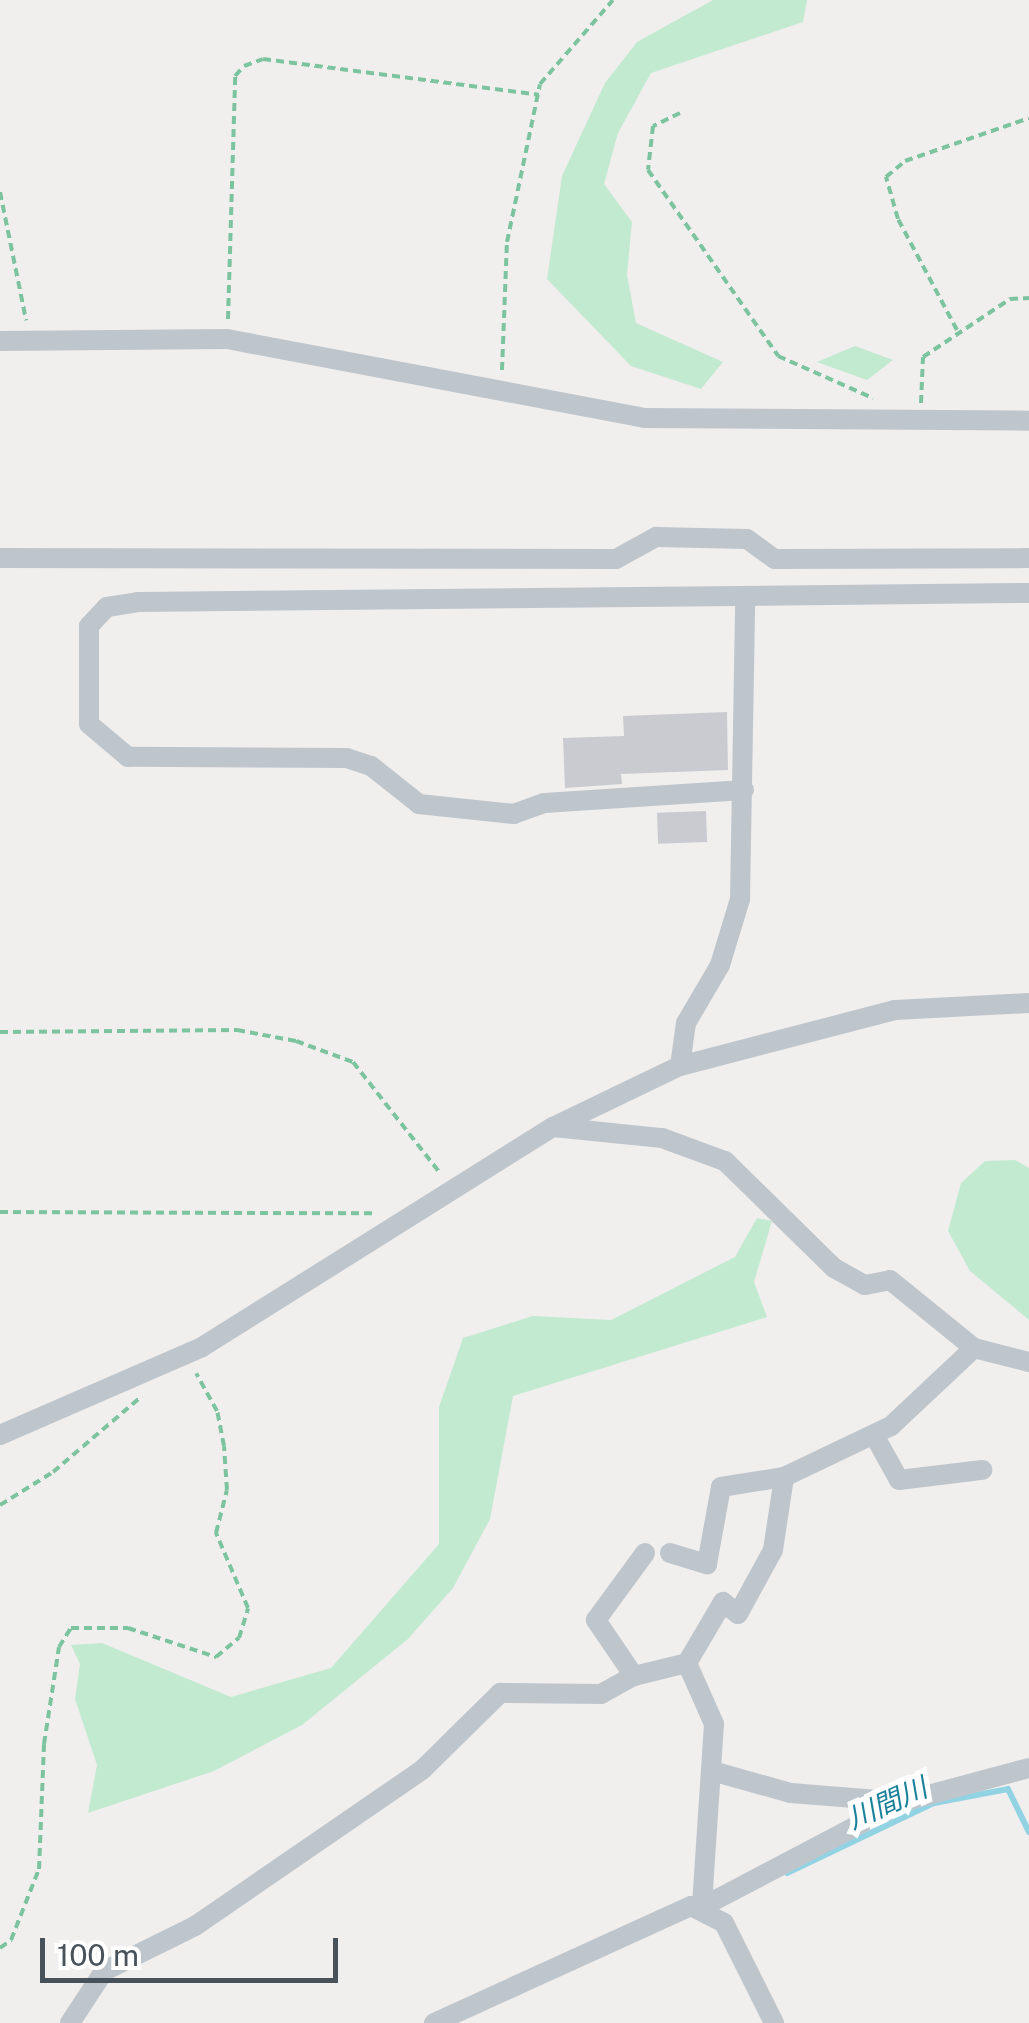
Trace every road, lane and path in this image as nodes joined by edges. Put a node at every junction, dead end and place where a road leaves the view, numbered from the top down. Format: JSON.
{"nodes":[{"id":1,"x":612,"y":0,"type":"edge"},
{"id":2,"x":539,"y":95,"type":"junction"},
{"id":3,"x":680,"y":113,"type":"dead end"},
{"id":4,"x":1029,"y":118,"type":"edge"},
{"id":5,"x":0,"y":192,"type":"edge"},
{"id":6,"x":1029,"y":298,"type":"edge"},
{"id":7,"x":957,"y":330,"type":"junction"},
{"id":8,"x":228,"y":339,"type":"junction"},
{"id":9,"x":0,"y":341,"type":"edge"},
{"id":10,"x":30,"y":341,"type":"junction"},
{"id":11,"x":499,"y":394,"type":"junction"},
{"id":12,"x":891,"y":405,"type":"dead end"},
{"id":13,"x":1029,"y":421,"type":"edge"},
{"id":14,"x":921,"y":422,"type":"junction"},
{"id":15,"x":0,"y":558,"type":"edge"},
{"id":16,"x":1029,"y":558,"type":"edge"},
{"id":17,"x":1029,"y":594,"type":"edge"},
{"id":18,"x":744,"y":599,"type":"junction"},
{"id":19,"x":744,"y":790,"type":"junction"},
{"id":20,"x":1029,"y":1003,"type":"edge"},
{"id":21,"x":0,"y":1032,"type":"edge"},
{"id":22,"x":680,"y":1066,"type":"junction"},
{"id":23,"x":553,"y":1128,"type":"junction"},
{"id":24,"x":452,"y":1188,"type":"junction"},
{"id":25,"x":0,"y":1212,"type":"edge"},
{"id":26,"x":405,"y":1219,"type":"junction"},
{"id":27,"x":974,"y":1348,"type":"junction"},
{"id":28,"x":186,"y":1356,"type":"junction"},
{"id":29,"x":1029,"y":1362,"type":"edge"},
{"id":30,"x":147,"y":1377,"type":"junction"},
{"id":31,"x":0,"y":1435,"type":"edge"},
{"id":32,"x":874,"y":1435,"type":"junction"},
{"id":33,"x":982,"y":1470,"type":"dead end"},
{"id":34,"x":784,"y":1477,"type":"junction"},
{"id":35,"x":0,"y":1504,"type":"edge"},
{"id":36,"x":645,"y":1553,"type":"dead end"},
{"id":37,"x":670,"y":1553,"type":"dead end"},
{"id":38,"x":687,"y":1663,"type":"junction"},
{"id":39,"x":634,"y":1676,"type":"junction"},
{"id":40,"x":1029,"y":1768,"type":"edge"},
{"id":41,"x":712,"y":1771,"type":"junction"},
{"id":42,"x":902,"y":1802,"type":"junction"},
{"id":43,"x":702,"y":1907,"type":"junction"},
{"id":44,"x":0,"y":1948,"type":"edge"},
{"id":45,"x":70,"y":2023,"type":"edge"},
{"id":46,"x":434,"y":2023,"type":"edge"},
{"id":47,"x":774,"y":2023,"type":"edge"}],
"edges":[{"from":1,"to":2,"type":"path"},
{"from":2,"to":8,"type":"path"},
{"from":2,"to":11,"type":"path"},
{"from":3,"to":12,"type":"path"},
{"from":4,"to":7,"type":"path"},
{"from":5,"to":10,"type":"path"},
{"from":6,"to":7,"type":"path"},
{"from":7,"to":14,"type":"path"},
{"from":8,"to":10,"type":"street"},
{"from":8,"to":11,"type":"street"},
{"from":9,"to":10,"type":"street"},
{"from":11,"to":14,"type":"street"},
{"from":13,"to":14,"type":"street"},
{"from":15,"to":16,"type":"street"},
{"from":17,"to":18,"type":"street"},
{"from":18,"to":19,"type":"street"},
{"from":18,"to":19,"type":"street"},
{"from":19,"to":22,"type":"street"},
{"from":20,"to":22,"type":"street"},
{"from":21,"to":24,"type":"path"},
{"from":22,"to":23,"type":"street"},
{"from":23,"to":24,"type":"street"},
{"from":23,"to":27,"type":"street"},
{"from":24,"to":26,"type":"street"},
{"from":25,"to":26,"type":"path"},
{"from":26,"to":28,"type":"street"},
{"from":27,"to":29,"type":"street"},
{"from":27,"to":32,"type":"street"},
{"from":28,"to":30,"type":"street"},
{"from":28,"to":44,"type":"path"},
{"from":30,"to":31,"type":"street"},
{"from":30,"to":35,"type":"path"},
{"from":32,"to":33,"type":"street"},
{"from":32,"to":34,"type":"street"},
{"from":34,"to":37,"type":"street"},
{"from":34,"to":38,"type":"street"},
{"from":36,"to":39,"type":"street"},
{"from":38,"to":39,"type":"street"},
{"from":38,"to":41,"type":"street"},
{"from":39,"to":45,"type":"street"},
{"from":40,"to":42,"type":"street"},
{"from":41,"to":42,"type":"street"},
{"from":41,"to":43,"type":"street"},
{"from":42,"to":43,"type":"street"},
{"from":43,"to":46,"type":"street"},
{"from":43,"to":47,"type":"street"}]}
